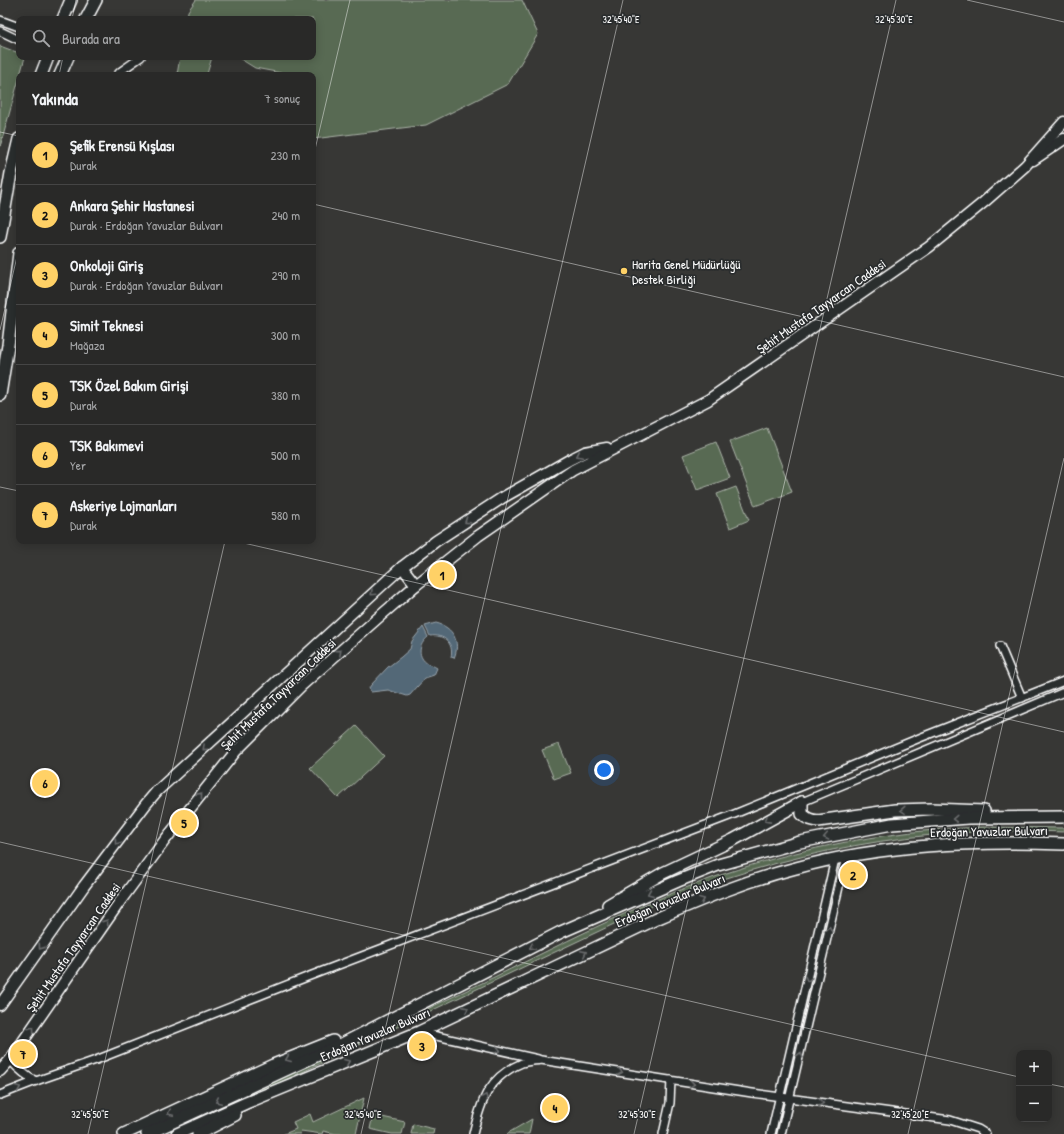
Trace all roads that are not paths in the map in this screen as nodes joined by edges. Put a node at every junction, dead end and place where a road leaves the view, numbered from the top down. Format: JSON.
{"nodes":[{"id":1,"x":71,"y":0,"type":"edge"},
{"id":2,"x":96,"y":0,"type":"edge"},
{"id":3,"x":64,"y":16,"type":"edge"},
{"id":4,"x":88,"y":16,"type":"edge"},
{"id":5,"x":0,"y":20,"type":"edge"},
{"id":6,"x":16,"y":26,"type":"edge"},
{"id":7,"x":0,"y":31,"type":"edge"},
{"id":8,"x":16,"y":39,"type":"edge"},
{"id":9,"x":47,"y":60,"type":"edge"},
{"id":10,"x":67,"y":60,"type":"edge"},
{"id":11,"x":137,"y":60,"type":"edge"},
{"id":12,"x":42,"y":72,"type":"edge"},
{"id":13,"x":61,"y":72,"type":"edge"},
{"id":14,"x":120,"y":72,"type":"edge"},
{"id":15,"x":1064,"y":122,"type":"edge"},
{"id":16,"x":1064,"y":139,"type":"edge"},
{"id":17,"x":16,"y":152,"type":"edge"},
{"id":18,"x":1025,"y":166,"type":"junction"},
{"id":19,"x":0,"y":238,"type":"edge"},
{"id":20,"x":16,"y":278,"type":"edge"},
{"id":21,"x":0,"y":395,"type":"edge"},
{"id":22,"x":617,"y":447,"type":"junction"},
{"id":23,"x":402,"y":566,"type":"junction"},
{"id":24,"x":416,"y":585,"type":"junction"},
{"id":25,"x":1000,"y":646,"type":"dead end"},
{"id":26,"x":1064,"y":681,"type":"edge"},
{"id":27,"x":1064,"y":692,"type":"edge"},
{"id":28,"x":1022,"y":698,"type":"junction"},
{"id":29,"x":802,"y":802,"type":"junction"},
{"id":30,"x":1059,"y":817,"type":"edge"},
{"id":31,"x":1064,"y":844,"type":"edge"},
{"id":32,"x":846,"y":857,"type":"junction"},
{"id":33,"x":835,"y":859,"type":"junction"},
{"id":34,"x":561,"y":932,"type":"junction"},
{"id":35,"x":0,"y":1005,"type":"edge"},
{"id":36,"x":402,"y":1013,"type":"junction"},
{"id":37,"x":419,"y":1032,"type":"junction"},
{"id":38,"x":10,"y":1060,"type":"junction"},
{"id":39,"x":541,"y":1060,"type":"junction"},
{"id":40,"x":0,"y":1072,"type":"edge"},
{"id":41,"x":311,"y":1076,"type":"junction"},
{"id":42,"x":671,"y":1080,"type":"junction"},
{"id":43,"x":36,"y":1081,"type":"junction"},
{"id":44,"x":0,"y":1095,"type":"edge"},
{"id":45,"x":780,"y":1096,"type":"junction"},
{"id":46,"x":790,"y":1098,"type":"junction"},
{"id":47,"x":124,"y":1134,"type":"edge"},
{"id":48,"x":147,"y":1134,"type":"edge"},
{"id":49,"x":177,"y":1134,"type":"edge"},
{"id":50,"x":198,"y":1134,"type":"edge"},
{"id":51,"x":473,"y":1134,"type":"edge"},
{"id":52,"x":663,"y":1134,"type":"edge"},
{"id":53,"x":771,"y":1134,"type":"edge"},
{"id":54,"x":781,"y":1134,"type":"edge"},
{"id":55,"x":986,"y":1134,"type":"edge"}],
"edges":[{"from":1,"to":3,"type":"main road"},
{"from":2,"to":4,"type":"main road"},
{"from":5,"to":6,"type":"street"},
{"from":7,"to":8,"type":"street"},
{"from":9,"to":12,"type":"main road"},
{"from":10,"to":13,"type":"main road"},
{"from":11,"to":14,"type":"street"},
{"from":15,"to":18,"type":"main road","name":"Şehit Mustafa Tayyarcan Caddesi"},
{"from":16,"to":18,"type":"main road","name":"Şehit Mustafa Tayyarcan Caddesi"},
{"from":17,"to":19,"type":"main road"},
{"from":18,"to":22,"type":"main road","name":"Şehit Mustafa Tayyarcan Caddesi"},
{"from":20,"to":21,"type":"main road"},
{"from":22,"to":23,"type":"main road","name":"Şehit Mustafa Tayyarcan Caddesi","one_way":true},
{"from":22,"to":24,"type":"main road","name":"Şehit Mustafa Tayyarcan Caddesi"},
{"from":23,"to":24,"type":"main road"},
{"from":23,"to":35,"type":"main road","name":"Şehit Mustafa Tayyarcan Caddesi","one_way":true},
{"from":38,"to":24,"type":"main road","name":"Şehit Mustafa Tayyarcan Caddesi","one_way":true},
{"from":25,"to":28,"type":"street"},
{"from":26,"to":28,"type":"street"},
{"from":27,"to":29,"type":"street"},
{"from":28,"to":43,"type":"street"},
{"from":30,"to":29,"type":"main road","one_way":true},
{"from":29,"to":34,"type":"main road","one_way":true},
{"from":30,"to":34,"type":"main road","name":"Erdoğan Yavuzlar Bulvarı","one_way":true},
{"from":31,"to":32,"type":"main road","name":"Erdoğan Yavuzlar Bulvarı"},
{"from":32,"to":33,"type":"main road","name":"Erdoğan Yavuzlar Bulvarı"},
{"from":46,"to":32,"type":"street","one_way":true},
{"from":37,"to":33,"type":"main road","name":"Erdoğan Yavuzlar Bulvarı","one_way":true},
{"from":33,"to":45,"type":"street","one_way":true},
{"from":34,"to":36,"type":"main road","name":"Erdoğan Yavuzlar Bulvarı","one_way":true},
{"from":36,"to":47,"type":"main road","name":"Erdoğan Yavuzlar Bulvarı","one_way":true},
{"from":36,"to":48,"type":"main road","name":"Erdoğan Yavuzlar Bulvarı","one_way":true},
{"from":37,"to":39,"type":"street","one_way":true},
{"from":41,"to":37,"type":"main road","name":"Erdoğan Yavuzlar Bulvarı","one_way":true},
{"from":38,"to":40,"type":"main road","name":"Şehit Mustafa Tayyarcan Caddesi"},
{"from":38,"to":43,"type":"street"},
{"from":39,"to":42,"type":"street","one_way":true},
{"from":51,"to":39,"type":"street","one_way":true},
{"from":41,"to":49,"type":"main road","name":"Erdoğan Yavuzlar Bulvarı"},
{"from":41,"to":50,"type":"main road","name":"Erdoğan Yavuzlar Bulvarı"},
{"from":42,"to":45,"type":"street","one_way":true},
{"from":42,"to":52,"type":"street"},
{"from":44,"to":43,"type":"street","one_way":true},
{"from":45,"to":46,"type":"street"},
{"from":45,"to":53,"type":"street"},
{"from":46,"to":54,"type":"street"},
{"from":46,"to":55,"type":"street","one_way":true}]}
